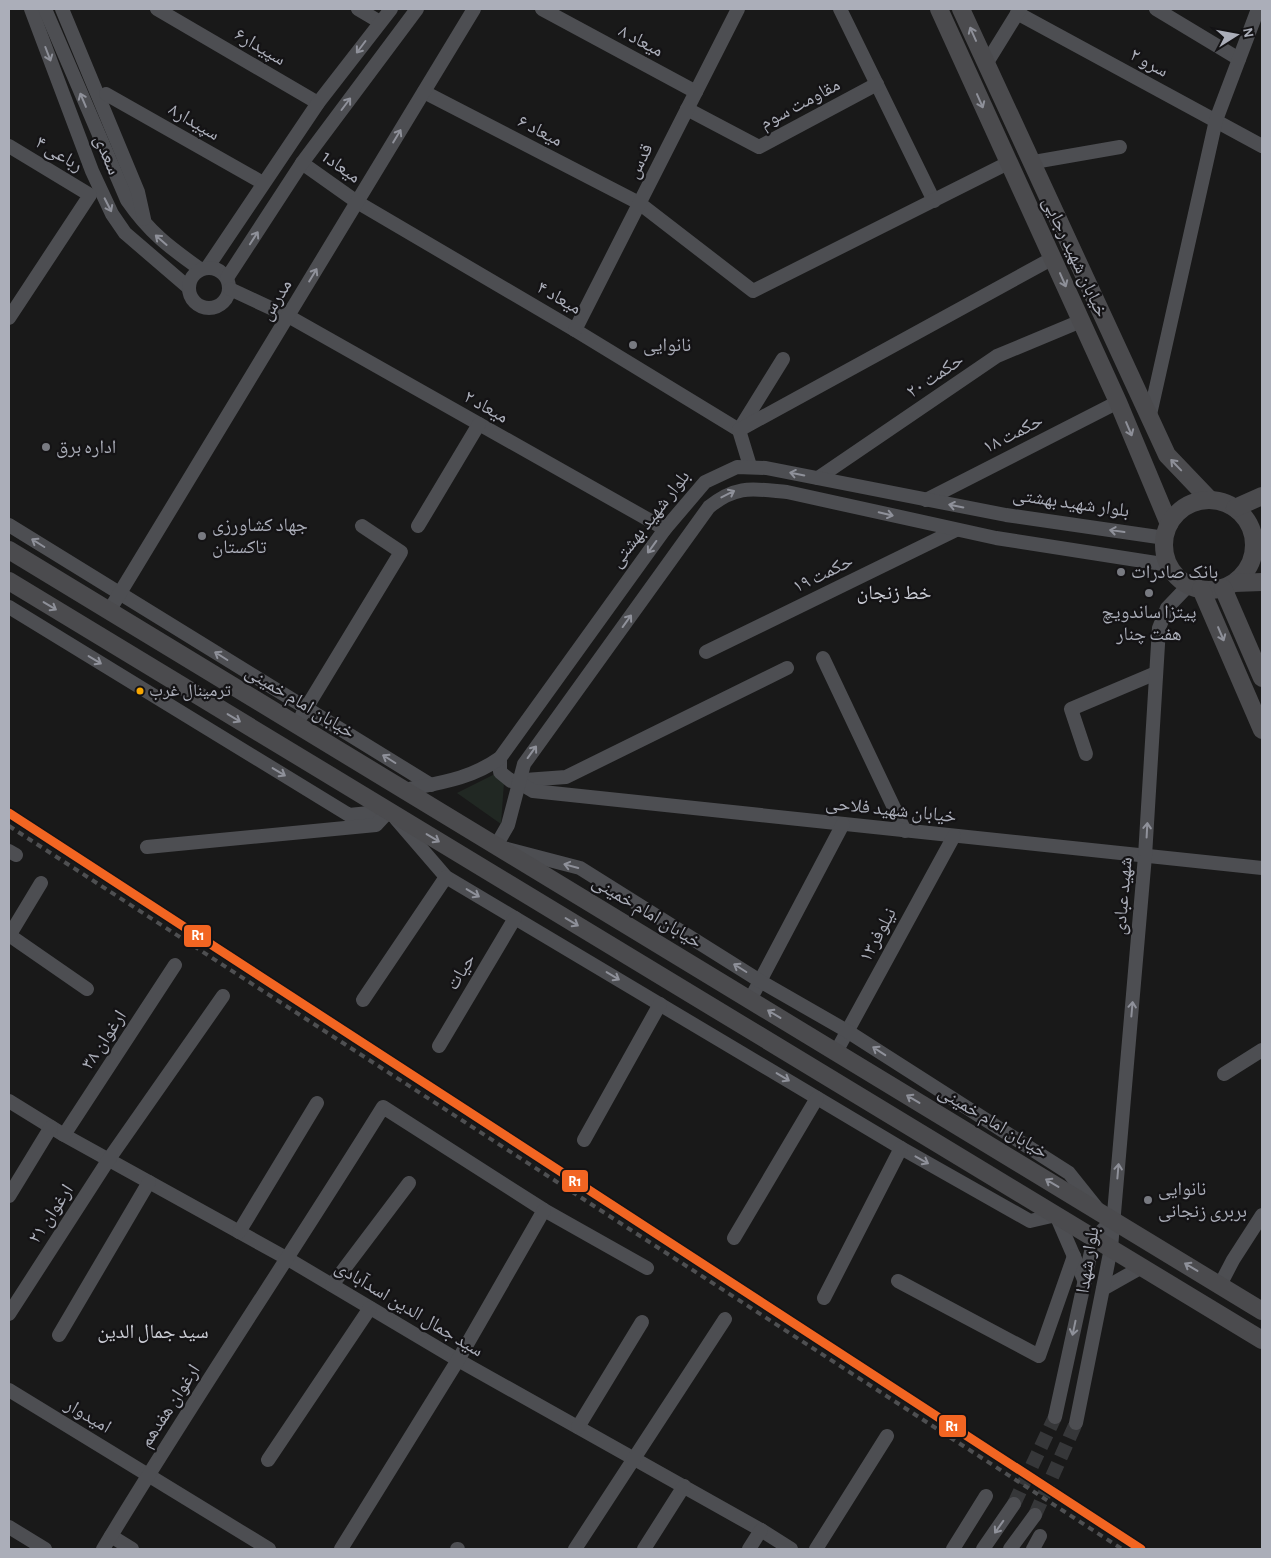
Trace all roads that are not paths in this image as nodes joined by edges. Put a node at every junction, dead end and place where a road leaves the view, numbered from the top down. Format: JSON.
{"nodes":[{"id":1,"x":31,"y":9,"type":"edge"},
{"id":2,"x":45,"y":9,"type":"edge"},
{"id":3,"x":62,"y":9,"type":"edge"},
{"id":4,"x":157,"y":9,"type":"edge"},
{"id":5,"x":358,"y":9,"type":"edge"},
{"id":6,"x":391,"y":9,"type":"edge"},
{"id":7,"x":417,"y":9,"type":"edge"},
{"id":8,"x":474,"y":9,"type":"edge"},
{"id":9,"x":542,"y":9,"type":"edge"},
{"id":10,"x":738,"y":9,"type":"edge"},
{"id":11,"x":840,"y":9,"type":"edge"},
{"id":12,"x":938,"y":9,"type":"edge"},
{"id":13,"x":961,"y":9,"type":"edge"},
{"id":14,"x":1156,"y":9,"type":"edge"},
{"id":15,"x":1258,"y":9,"type":"edge"},
{"id":16,"x":1019,"y":11,"type":"edge"},
{"id":17,"x":380,"y":22,"type":"junction"},
{"id":18,"x":1239,"y":59,"type":"junction"},
{"id":19,"x":986,"y":64,"type":"junction"},
{"id":20,"x":967,"y":71,"type":"junction"},
{"id":21,"x":877,"y":84,"type":"junction"},
{"id":22,"x":424,"y":92,"type":"junction"},
{"id":23,"x":696,"y":92,"type":"junction"},
{"id":24,"x":106,"y":94,"type":"dead end"},
{"id":25,"x":318,"y":104,"type":"junction"},
{"id":26,"x":687,"y":108,"type":"junction"},
{"id":27,"x":1216,"y":120,"type":"junction"},
{"id":28,"x":9,"y":146,"type":"edge"},
{"id":29,"x":1262,"y":146,"type":"edge"},
{"id":30,"x":1120,"y":147,"type":"dead end"},
{"id":31,"x":1034,"y":162,"type":"junction"},
{"id":32,"x":302,"y":163,"type":"junction"},
{"id":33,"x":1008,"y":163,"type":"junction"},
{"id":34,"x":263,"y":183,"type":"junction"},
{"id":35,"x":934,"y":201,"type":"junction"},
{"id":36,"x":357,"y":202,"type":"junction"},
{"id":37,"x":640,"y":203,"type":"junction"},
{"id":38,"x":145,"y":225,"type":"junction"},
{"id":39,"x":1053,"y":258,"type":"junction"},
{"id":40,"x":203,"y":269,"type":"junction"},
{"id":41,"x":228,"y":284,"type":"junction"},
{"id":42,"x":189,"y":288,"type":"junction"},
{"id":43,"x":288,"y":316,"type":"junction"},
{"id":44,"x":9,"y":318,"type":"edge"},
{"id":45,"x":1081,"y":321,"type":"junction"},
{"id":46,"x":575,"y":330,"type":"junction"},
{"id":47,"x":782,"y":359,"type":"dead end"},
{"id":48,"x":1118,"y":402,"type":"junction"},
{"id":49,"x":1149,"y":419,"type":"junction"},
{"id":50,"x":480,"y":424,"type":"junction"},
{"id":51,"x":739,"y":430,"type":"junction"},
{"id":52,"x":750,"y":466,"type":"junction"},
{"id":53,"x":818,"y":478,"type":"junction"},
{"id":54,"x":1262,"y":496,"type":"edge"},
{"id":55,"x":926,"y":500,"type":"junction"},
{"id":56,"x":1210,"y":500,"type":"junction"},
{"id":57,"x":1235,"y":508,"type":"junction"},
{"id":58,"x":1006,"y":515,"type":"junction"},
{"id":59,"x":1262,"y":521,"type":"edge"},
{"id":60,"x":9,"y":525,"type":"edge"},
{"id":61,"x":362,"y":526,"type":"dead end"},
{"id":62,"x":418,"y":526,"type":"dead end"},
{"id":63,"x":665,"y":529,"type":"junction"},
{"id":64,"x":956,"y":530,"type":"junction"},
{"id":65,"x":1167,"y":531,"type":"junction"},
{"id":66,"x":996,"y":538,"type":"junction"},
{"id":67,"x":9,"y":550,"type":"edge"},
{"id":68,"x":1169,"y":565,"type":"junction"},
{"id":69,"x":9,"y":581,"type":"edge"},
{"id":70,"x":1262,"y":582,"type":"edge"},
{"id":71,"x":1228,"y":585,"type":"junction"},
{"id":72,"x":1195,"y":587,"type":"junction"},
{"id":73,"x":120,"y":593,"type":"junction"},
{"id":74,"x":9,"y":608,"type":"edge"},
{"id":75,"x":109,"y":611,"type":"junction"},
{"id":76,"x":96,"y":634,"type":"junction"},
{"id":77,"x":190,"y":636,"type":"junction"},
{"id":78,"x":706,"y":652,"type":"dead end"},
{"id":79,"x":179,"y":653,"type":"junction"},
{"id":80,"x":823,"y":658,"type":"dead end"},
{"id":81,"x":787,"y":668,"type":"dead end"},
{"id":82,"x":1156,"y":673,"type":"junction"},
{"id":83,"x":1262,"y":678,"type":"edge"},
{"id":84,"x":306,"y":708,"type":"junction"},
{"id":85,"x":297,"y":725,"type":"junction"},
{"id":86,"x":1262,"y":730,"type":"edge"},
{"id":87,"x":1086,"y":754,"type":"dead end"},
{"id":88,"x":500,"y":758,"type":"junction"},
{"id":89,"x":518,"y":782,"type":"junction"},
{"id":90,"x":431,"y":785,"type":"junction"},
{"id":91,"x":404,"y":790,"type":"junction"},
{"id":92,"x":389,"y":811,"type":"junction"},
{"id":93,"x":843,"y":824,"type":"junction"},
{"id":94,"x":905,"y":831,"type":"junction"},
{"id":95,"x":954,"y":836,"type":"junction"},
{"id":96,"x":496,"y":846,"type":"junction"},
{"id":97,"x":147,"y":847,"type":"dead end"},
{"id":98,"x":1145,"y":856,"type":"junction"},
{"id":99,"x":483,"y":868,"type":"junction"},
{"id":100,"x":1262,"y":868,"type":"edge"},
{"id":101,"x":446,"y":877,"type":"junction"},
{"id":102,"x":41,"y":883,"type":"dead end"},
{"id":103,"x":514,"y":918,"type":"junction"},
{"id":104,"x":9,"y":935,"type":"edge"},
{"id":105,"x":175,"y":965,"type":"dead end"},
{"id":106,"x":760,"y":981,"type":"junction"},
{"id":107,"x":87,"y":989,"type":"dead end"},
{"id":108,"x":223,"y":996,"type":"dead end"},
{"id":109,"x":363,"y":1000,"type":"dead end"},
{"id":110,"x":750,"y":1000,"type":"junction"},
{"id":111,"x":660,"y":1004,"type":"junction"},
{"id":112,"x":847,"y":1031,"type":"junction"},
{"id":113,"x":439,"y":1046,"type":"dead end"},
{"id":114,"x":1262,"y":1050,"type":"edge"},
{"id":115,"x":836,"y":1052,"type":"junction"},
{"id":116,"x":1224,"y":1074,"type":"dead end"},
{"id":117,"x":817,"y":1098,"type":"junction"},
{"id":118,"x":9,"y":1101,"type":"edge"},
{"id":119,"x":317,"y":1103,"type":"dead end"},
{"id":120,"x":51,"y":1127,"type":"junction"},
{"id":121,"x":64,"y":1135,"type":"junction"},
{"id":122,"x":584,"y":1140,"type":"dead end"},
{"id":123,"x":901,"y":1148,"type":"junction"},
{"id":124,"x":109,"y":1159,"type":"junction"},
{"id":125,"x":150,"y":1182,"type":"junction"},
{"id":126,"x":409,"y":1183,"type":"dead end"},
{"id":127,"x":9,"y":1196,"type":"edge"},
{"id":128,"x":544,"y":1210,"type":"junction"},
{"id":129,"x":1056,"y":1215,"type":"junction"},
{"id":130,"x":1262,"y":1215,"type":"edge"},
{"id":131,"x":1107,"y":1216,"type":"junction"},
{"id":132,"x":239,"y":1232,"type":"junction"},
{"id":133,"x":734,"y":1238,"type":"dead end"},
{"id":134,"x":1094,"y":1238,"type":"junction"},
{"id":135,"x":1111,"y":1248,"type":"junction"},
{"id":136,"x":1074,"y":1256,"type":"junction"},
{"id":137,"x":288,"y":1259,"type":"junction"},
{"id":138,"x":1142,"y":1267,"type":"junction"},
{"id":139,"x":647,"y":1268,"type":"dead end"},
{"id":140,"x":898,"y":1281,"type":"dead end"},
{"id":141,"x":1084,"y":1282,"type":"junction"},
{"id":142,"x":332,"y":1285,"type":"junction"},
{"id":143,"x":1220,"y":1285,"type":"junction"},
{"id":144,"x":1103,"y":1289,"type":"junction"},
{"id":145,"x":824,"y":1298,"type":"dead end"},
{"id":146,"x":370,"y":1308,"type":"junction"},
{"id":147,"x":1262,"y":1310,"type":"edge"},
{"id":148,"x":9,"y":1314,"type":"edge"},
{"id":149,"x":725,"y":1319,"type":"dead end"},
{"id":150,"x":642,"y":1322,"type":"dead end"},
{"id":151,"x":59,"y":1335,"type":"dead end"},
{"id":152,"x":1262,"y":1340,"type":"edge"},
{"id":153,"x":458,"y":1360,"type":"junction"},
{"id":154,"x":9,"y":1390,"type":"edge"},
{"id":155,"x":1055,"y":1417,"type":"tunnel mouth"},
{"id":156,"x":1076,"y":1423,"type":"tunnel mouth"},
{"id":157,"x":578,"y":1427,"type":"junction"},
{"id":158,"x":887,"y":1436,"type":"dead end"},
{"id":159,"x":633,"y":1458,"type":"junction"},
{"id":160,"x":268,"y":1460,"type":"dead end"},
{"id":161,"x":148,"y":1474,"type":"junction"},
{"id":162,"x":684,"y":1486,"type":"junction"},
{"id":163,"x":986,"y":1496,"type":"dead end"},
{"id":164,"x":1014,"y":1504,"type":"tunnel mouth"},
{"id":165,"x":1036,"y":1515,"type":"tunnel mouth"},
{"id":166,"x":761,"y":1530,"type":"junction"},
{"id":167,"x":11,"y":1532,"type":"edge"},
{"id":168,"x":111,"y":1536,"type":"junction"},
{"id":169,"x":1040,"y":1536,"type":"dead end"},
{"id":170,"x":45,"y":1549,"type":"edge"},
{"id":171,"x":103,"y":1549,"type":"edge"},
{"id":172,"x":132,"y":1549,"type":"edge"},
{"id":173,"x":269,"y":1549,"type":"edge"},
{"id":174,"x":341,"y":1549,"type":"edge"},
{"id":175,"x":575,"y":1549,"type":"edge"},
{"id":176,"x":644,"y":1549,"type":"edge"},
{"id":177,"x":749,"y":1549,"type":"edge"},
{"id":178,"x":791,"y":1549,"type":"edge"},
{"id":179,"x":816,"y":1549,"type":"edge"},
{"id":180,"x":953,"y":1549,"type":"edge"},
{"id":181,"x":983,"y":1549,"type":"edge"},
{"id":182,"x":1010,"y":1549,"type":"edge"},
{"id":183,"x":1033,"y":1549,"type":"edge"}],
"edges":[{"from":1,"to":42,"type":"street","name":"سعدی","one_way":true},
{"from":38,"to":2,"type":"street","name":"سعدی","one_way":true},
{"from":3,"to":38,"type":"street","name":"سعدی"},
{"from":4,"to":25,"type":"street","name":"سپیدار۶"},
{"from":5,"to":17,"type":"street"},
{"from":6,"to":17,"type":"street"},
{"from":32,"to":7,"type":"street","one_way":true},
{"from":8,"to":22,"type":"street","name":"مدرس"},
{"from":9,"to":23,"type":"street","name":"میعاد ۸"},
{"from":10,"to":23,"type":"street","name":"قدس"},
{"from":11,"to":21,"type":"street"},
{"from":12,"to":20,"type":"main road","name":"خیابان شهید رجایی"},
{"from":19,"to":13,"type":"main road","name":"خیابان شهید رجایی","one_way":true},
{"from":14,"to":18,"type":"street"},
{"from":15,"to":18,"type":"street"},
{"from":16,"to":19,"type":"street"},
{"from":16,"to":27,"type":"street","name":"سرو ۲"},
{"from":17,"to":25,"type":"street","one_way":true},
{"from":18,"to":27,"type":"street"},
{"from":19,"to":20,"type":"main road"},
{"from":19,"to":31,"type":"main road","name":"خیابان شهید رجایی"},
{"from":20,"to":33,"type":"main road","name":"خیابان شهید رجایی","one_way":true},
{"from":21,"to":26,"type":"street","name":"مقاومت سوم"},
{"from":21,"to":35,"type":"street"},
{"from":36,"to":22,"type":"street","name":"مدرس","one_way":true},
{"from":22,"to":37,"type":"street","name":"میعاد ۶"},
{"from":23,"to":26,"type":"street","name":"قدس"},
{"from":24,"to":34,"type":"street","name":"سپیدار۸"},
{"from":25,"to":34,"type":"street"},
{"from":26,"to":37,"type":"street","name":"قدس"},
{"from":27,"to":29,"type":"street","name":"سرو ۲"},
{"from":27,"to":49,"type":"street"},
{"from":28,"to":44,"type":"street","name":"رباعی ۴"},
{"from":30,"to":31,"type":"street"},
{"from":31,"to":49,"type":"main road","name":"خیابان شهید رجایی"},
{"from":32,"to":36,"type":"street","name":"میعاد1"},
{"from":41,"to":32,"type":"street","one_way":true},
{"from":33,"to":35,"type":"street"},
{"from":33,"to":39,"type":"main road","name":"خیابان شهید رجایی"},
{"from":34,"to":40,"type":"street"},
{"from":35,"to":37,"type":"street","name":"میعاد ۶"},
{"from":43,"to":36,"type":"street","name":"مدرس","one_way":true},
{"from":36,"to":46,"type":"street","name":"میعاد ۴"},
{"from":37,"to":46,"type":"street","name":"قدس"},
{"from":40,"to":38,"type":"street","name":"سعدی","one_way":true},
{"from":39,"to":45,"type":"main road","name":"خیابان شهید رجایی","one_way":true},
{"from":39,"to":51,"type":"street"},
{"from":40,"to":41,"type":"street"},
{"from":40,"to":42,"type":"street"},
{"from":41,"to":42,"type":"street"},
{"from":41,"to":43,"type":"street"},
{"from":43,"to":50,"type":"street","name":"میعاد ۲"},
{"from":43,"to":73,"type":"street","name":"مدرس"},
{"from":45,"to":48,"type":"main road","name":"خیابان شهید رجایی"},
{"from":45,"to":53,"type":"street","name":"حکمت ۲۰"},
{"from":46,"to":51,"type":"street","name":"میعاد ۴"},
{"from":47,"to":51,"type":"street"},
{"from":48,"to":55,"type":"street","name":"حکمت ۱۸"},
{"from":48,"to":65,"type":"main road","name":"خیابان شهید رجایی","one_way":true},
{"from":56,"to":49,"type":"main road","name":"خیابان شهید رجایی","one_way":true},
{"from":50,"to":62,"type":"street"},
{"from":50,"to":63,"type":"street","name":"میعاد ۲"},
{"from":51,"to":52,"type":"street"},
{"from":53,"to":52,"type":"street","name":"بلوار شهید بهشتی","one_way":true},
{"from":52,"to":63,"type":"street","name":"بلوار شهید بهشتی"},
{"from":53,"to":55,"type":"street","name":"بلوار شهید بهشتی"},
{"from":54,"to":57,"type":"main road"},
{"from":58,"to":55,"type":"street","name":"بلوار شهید بهشتی","one_way":true},
{"from":56,"to":57,"type":"main road"},
{"from":56,"to":65,"type":"main road"},
{"from":57,"to":59,"type":"main road"},
{"from":57,"to":71,"type":"main road"},
{"from":65,"to":58,"type":"street","name":"بلوار شهید بهشتی","one_way":true},
{"from":58,"to":66,"type":"street"},
{"from":73,"to":60,"type":"street","one_way":true},
{"from":61,"to":84,"type":"street"},
{"from":63,"to":88,"type":"street","name":"بلوار شهید بهشتی","one_way":true},
{"from":64,"to":66,"type":"street","name":"بلوار شهید بهشتی"},
{"from":64,"to":78,"type":"street","name":"حکمت ۱۹"},
{"from":89,"to":64,"type":"street","name":"بلوار شهید بهشتی","one_way":true},
{"from":65,"to":68,"type":"main road"},
{"from":66,"to":68,"type":"street","name":"بلوار شهید بهشتی"},
{"from":67,"to":75,"type":"main road","name":"خیابان امام خمینی"},
{"from":68,"to":72,"type":"main road"},
{"from":69,"to":76,"type":"main road","one_way":true},
{"from":70,"to":71,"type":"main road"},
{"from":71,"to":72,"type":"main road"},
{"from":71,"to":83,"type":"main road"},
{"from":72,"to":82,"type":"street","name":"شهید عبادی"},
{"from":72,"to":86,"type":"main road","one_way":true},
{"from":73,"to":75,"type":"street","name":"مدرس"},
{"from":73,"to":77,"type":"street"},
{"from":74,"to":92,"type":"street","one_way":true},
{"from":75,"to":76,"type":"main road"},
{"from":75,"to":79,"type":"main road","name":"خیابان امام خمینی"},
{"from":76,"to":92,"type":"main road","one_way":true},
{"from":77,"to":79,"type":"street"},
{"from":84,"to":77,"type":"street","one_way":true},
{"from":79,"to":85,"type":"main road","name":"خیابان امام خمینی"},
{"from":80,"to":94,"type":"street"},
{"from":81,"to":89,"type":"street"},
{"from":82,"to":87,"type":"street"},
{"from":98,"to":82,"type":"street","name":"شهید عبادی","one_way":true},
{"from":84,"to":85,"type":"street"},
{"from":90,"to":84,"type":"street","one_way":true},
{"from":85,"to":91,"type":"main road","name":"خیابان امام خمینی"},
{"from":88,"to":89,"type":"street","name":"خیابان شهید فلاحی"},
{"from":88,"to":90,"type":"street","name":"بلوار شهید بهشتی"},
{"from":89,"to":93,"type":"street","name":"خیابان شهید فلاحی"},
{"from":89,"to":96,"type":"street","name":"بلوار شهید بهشتی"},
{"from":90,"to":91,"type":"street","name":"بلوار شهید بهشتی"},
{"from":91,"to":92,"type":"main road"},
{"from":91,"to":96,"type":"main road","name":"خیابان امام خمینی"},
{"from":92,"to":97,"type":"street"},
{"from":92,"to":99,"type":"main road","one_way":true},
{"from":92,"to":101,"type":"street"},
{"from":93,"to":94,"type":"street","name":"خیابان شهید فلاحی"},
{"from":93,"to":106,"type":"street"},
{"from":94,"to":95,"type":"street","name":"خیابان شهید فلاحی"},
{"from":95,"to":98,"type":"street","name":"خیابان شهید فلاحی"},
{"from":95,"to":112,"type":"street","name":"نیلوفر۱۳"},
{"from":96,"to":99,"type":"main road"},
{"from":106,"to":96,"type":"street","one_way":true},
{"from":96,"to":110,"type":"main road","name":"خیابان امام خمینی"},
{"from":98,"to":100,"type":"street","name":"خیابان شهید فلاحی"},
{"from":131,"to":98,"type":"street","name":"شهید عبادی","one_way":true},
{"from":99,"to":129,"type":"main road","one_way":true},
{"from":101,"to":103,"type":"street","one_way":true},
{"from":101,"to":109,"type":"street"},
{"from":102,"to":104,"type":"street"},
{"from":103,"to":111,"type":"street","one_way":true},
{"from":103,"to":113,"type":"street","name":"حیات"},
{"from":104,"to":107,"type":"street"},
{"from":105,"to":121,"type":"street","name":"ارغوان ۳۸"},
{"from":106,"to":110,"type":"street"},
{"from":106,"to":112,"type":"street"},
{"from":108,"to":124,"type":"street","name":"ارغوان ۲۱"},
{"from":115,"to":110,"type":"main road","name":"خیابان امام خمینی","one_way":true},
{"from":111,"to":117,"type":"street","one_way":true},
{"from":111,"to":122,"type":"street"},
{"from":112,"to":115,"type":"street","name":"نیلوفر۱۳"},
{"from":131,"to":112,"type":"street","one_way":true},
{"from":114,"to":116,"type":"street"},
{"from":131,"to":115,"type":"main road","name":"خیابان امام خمینی","one_way":true},
{"from":117,"to":123,"type":"street"},
{"from":117,"to":133,"type":"street"},
{"from":118,"to":120,"type":"street","name":"سید جمال الدین اسدآبادی"},
{"from":119,"to":132,"type":"street"},
{"from":120,"to":121,"type":"street","name":"سید جمال الدین اسدآبادی"},
{"from":120,"to":127,"type":"street"},
{"from":121,"to":124,"type":"street","name":"سید جمال الدین اسدآبادی"},
{"from":123,"to":129,"type":"street","one_way":true},
{"from":123,"to":145,"type":"street"},
{"from":124,"to":125,"type":"street","name":"سید جمال الدین اسدآبادی"},
{"from":124,"to":148,"type":"street","name":"ارغوان ۲۱"},
{"from":125,"to":132,"type":"street","name":"سید جمال الدین اسدآبادی"},
{"from":125,"to":151,"type":"street"},
{"from":126,"to":142,"type":"street"},
{"from":128,"to":137,"type":"street","name":"ارغوان هفدهم"},
{"from":128,"to":139,"type":"street"},
{"from":128,"to":153,"type":"street"},
{"from":129,"to":134,"type":"main road"},
{"from":129,"to":136,"type":"street"},
{"from":130,"to":143,"type":"street"},
{"from":131,"to":134,"type":"street","name":"بلوار شهدا"},
{"from":131,"to":135,"type":"street","name":"بلوار شهدا"},
{"from":143,"to":131,"type":"main road","name":"خیابان امام خمینی","one_way":true},
{"from":132,"to":137,"type":"street","name":"سید جمال الدین اسدآبادی"},
{"from":134,"to":135,"type":"main road"},
{"from":134,"to":141,"type":"street","name":"بلوار شهدا"},
{"from":135,"to":138,"type":"main road"},
{"from":135,"to":144,"type":"street","name":"بلوار شهدا"},
{"from":136,"to":140,"type":"street"},
{"from":136,"to":141,"type":"street"},
{"from":137,"to":142,"type":"street","name":"سید جمال الدین اسدآبادی"},
{"from":137,"to":161,"type":"street","name":"ارغوان هفدهم"},
{"from":138,"to":144,"type":"street"},
{"from":138,"to":152,"type":"main road"},
{"from":141,"to":155,"type":"street","name":"بلوار شهدا","one_way":true},
{"from":142,"to":146,"type":"street","name":"سید جمال الدین اسدآبادی"},
{"from":143,"to":147,"type":"main road","name":"خیابان امام خمینی"},
{"from":144,"to":156,"type":"street","name":"بلوار شهدا"},
{"from":146,"to":153,"type":"street","name":"سید جمال الدین اسدآبادی"},
{"from":146,"to":160,"type":"street"},
{"from":149,"to":159,"type":"street"},
{"from":150,"to":157,"type":"street"},
{"from":153,"to":157,"type":"street","name":"سید جمال الدین اسدآبادی"},
{"from":153,"to":174,"type":"street"},
{"from":154,"to":161,"type":"street","name":"امیدوار"},
{"from":157,"to":159,"type":"street","name":"سید جمال الدین اسدآبادی"},
{"from":158,"to":179,"type":"street"},
{"from":159,"to":162,"type":"street","name":"سید جمال الدین اسدآبادی"},
{"from":159,"to":175,"type":"street"},
{"from":161,"to":168,"type":"street","name":"ارغوان هفدهم"},
{"from":161,"to":173,"type":"street","name":"امیدوار"},
{"from":162,"to":166,"type":"street","name":"سید جمال الدین اسدآبادی"},
{"from":162,"to":176,"type":"street"},
{"from":163,"to":180,"type":"street"},
{"from":164,"to":181,"type":"street","one_way":true},
{"from":165,"to":182,"type":"street"},
{"from":166,"to":177,"type":"street"},
{"from":166,"to":178,"type":"street","name":"سید جمال الدین اسدآبادی"},
{"from":167,"to":170,"type":"street"},
{"from":168,"to":171,"type":"street","name":"ارغوان هفدهم"},
{"from":168,"to":172,"type":"street"},
{"from":169,"to":183,"type":"street"}]}
